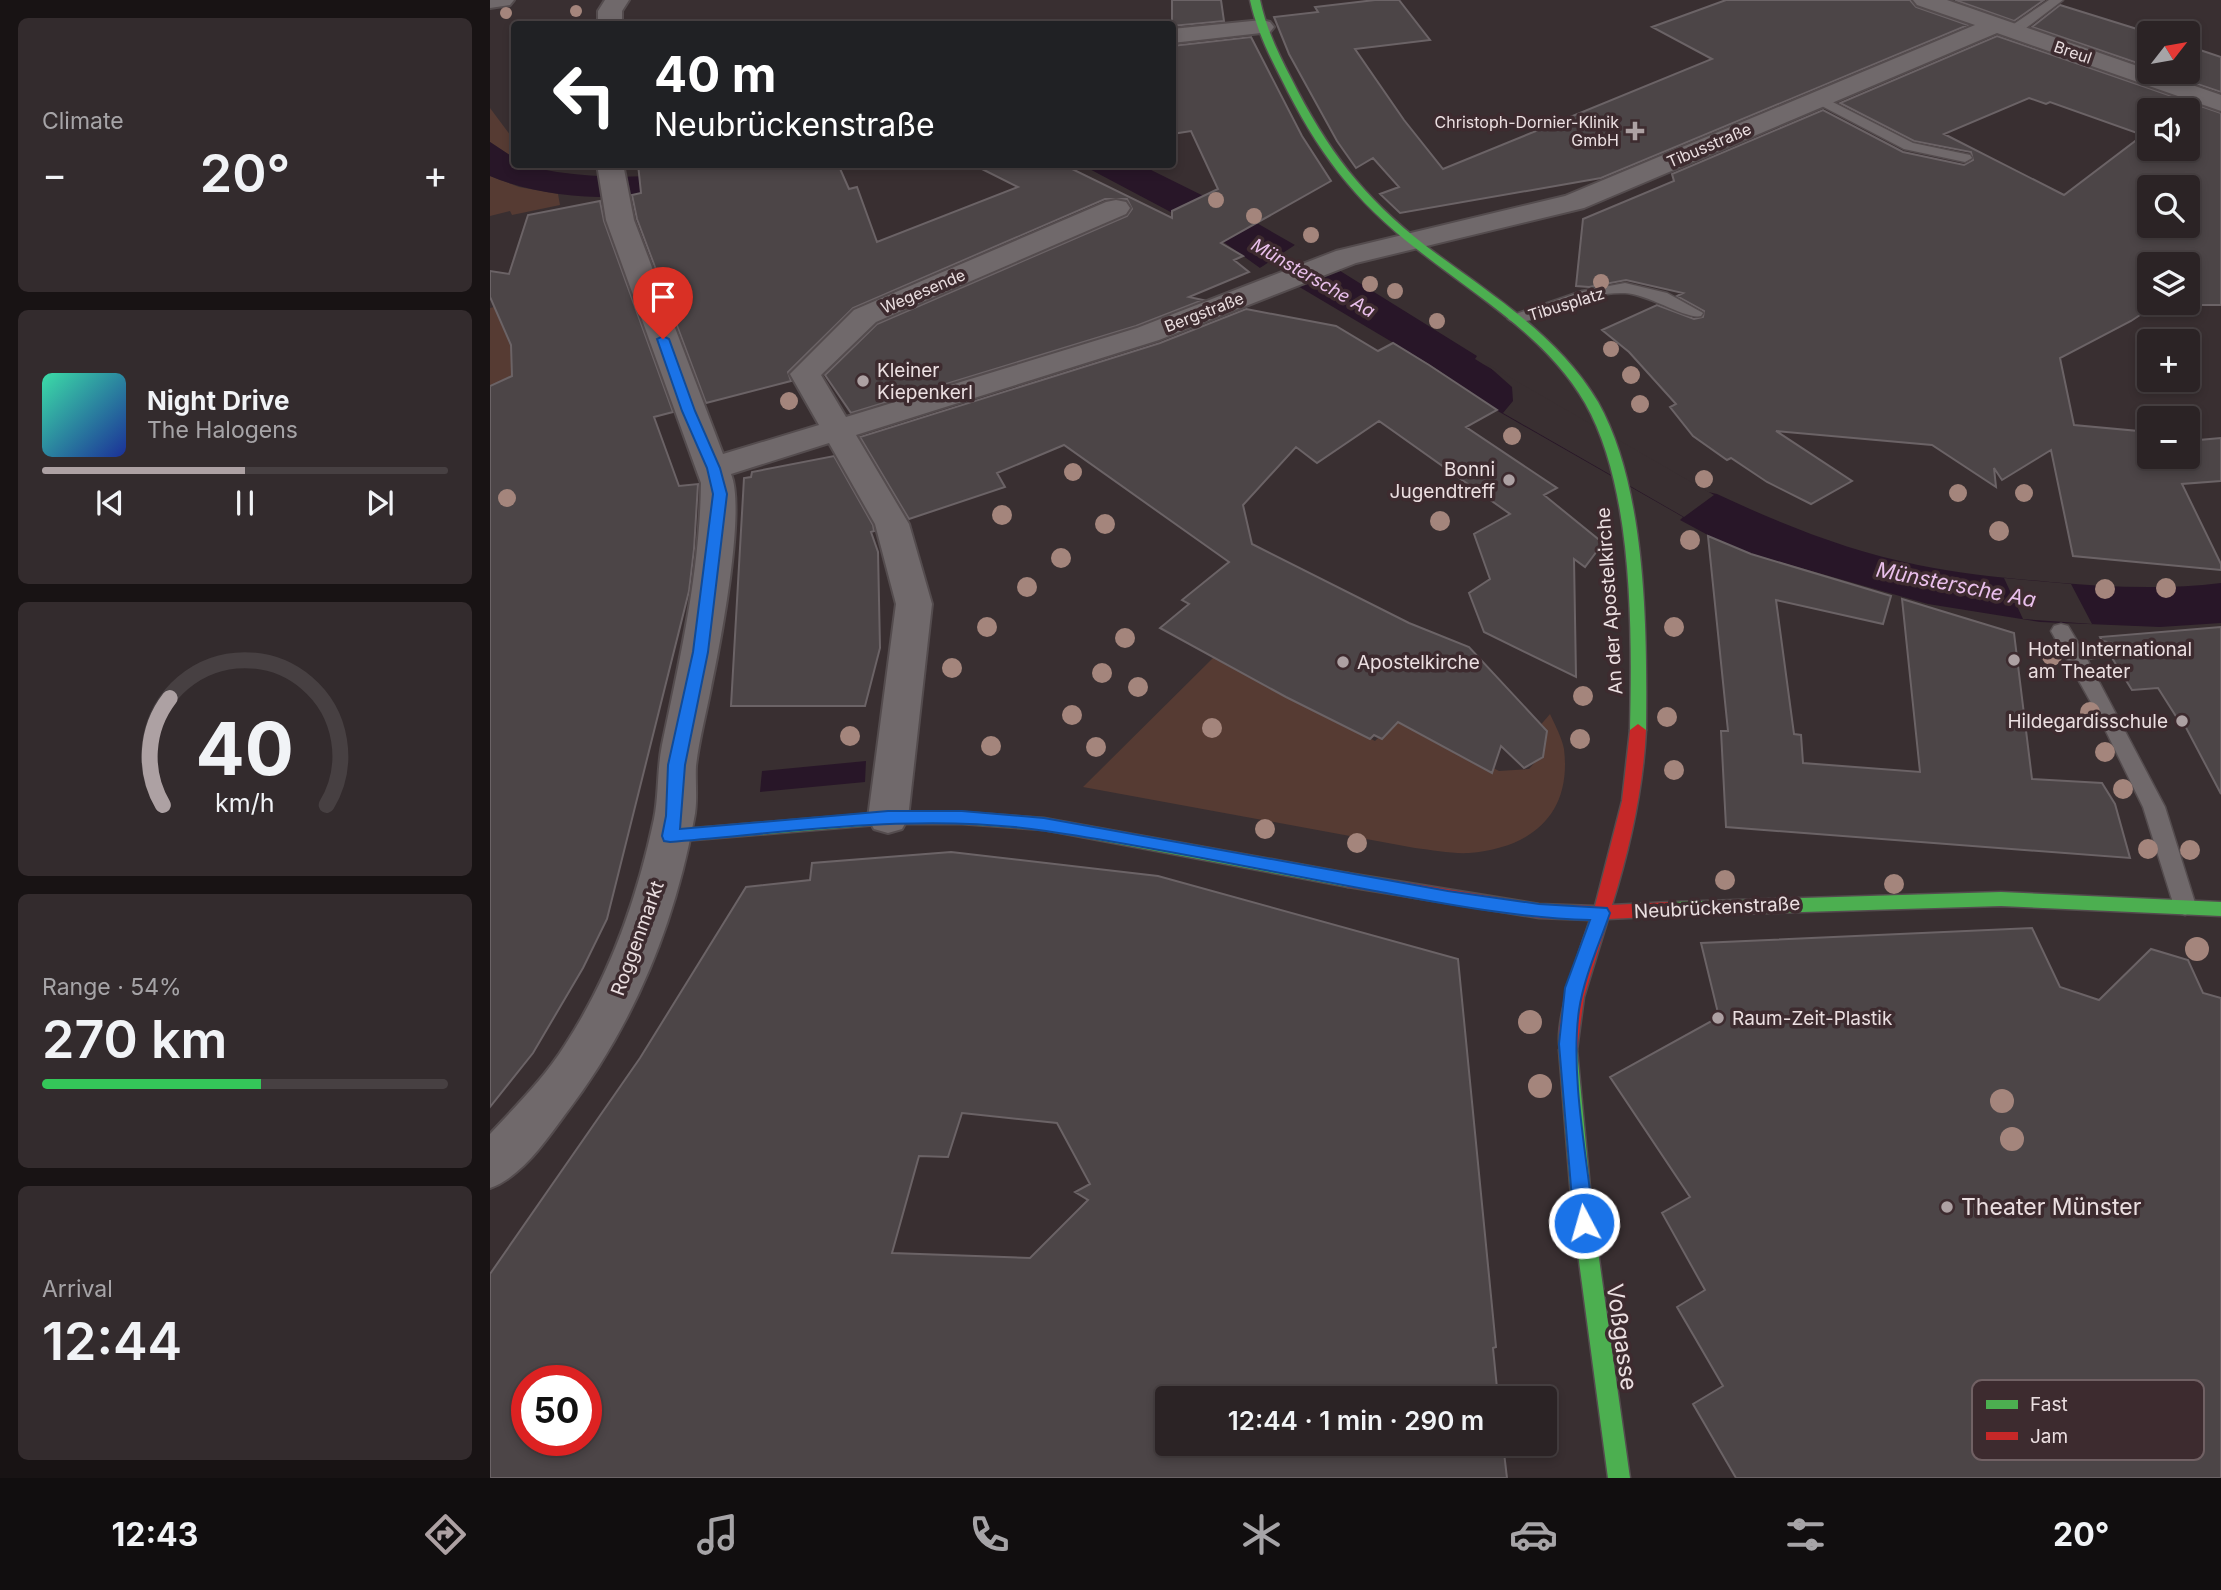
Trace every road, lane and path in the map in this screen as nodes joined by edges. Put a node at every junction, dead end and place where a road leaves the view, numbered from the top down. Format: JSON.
{"nodes":[{"id":1,"x":502,"y":0,"type":"edge"},
{"id":2,"x":1255,"y":0,"type":"edge"},
{"id":3,"x":1925,"y":0,"type":"edge"},
{"id":4,"x":2057,"y":0,"type":"edge"},
{"id":5,"x":490,"y":2,"type":"edge"},
{"id":6,"x":1262,"y":27,"type":"junction"},
{"id":7,"x":2005,"y":28,"type":"junction"},
{"id":8,"x":1176,"y":36,"type":"edge"},
{"id":9,"x":1821,"y":100,"type":"junction"},
{"id":10,"x":2221,"y":103,"type":"edge"},
{"id":11,"x":1965,"y":158,"type":"dead end"},
{"id":12,"x":612,"y":180,"type":"edge"},
{"id":13,"x":1116,"y":208,"type":"dead end"},
{"id":14,"x":1413,"y":240,"type":"junction"},
{"id":15,"x":1695,"y":313,"type":"dead end"},
{"id":16,"x":1516,"y":319,"type":"junction"},
{"id":17,"x":836,"y":430,"type":"junction"},
{"id":18,"x":714,"y":468,"type":"junction"},
{"id":19,"x":2061,"y":631,"type":"dead end"},
{"id":20,"x":2108,"y":650,"type":"dead end"},
{"id":21,"x":2074,"y":654,"type":"junction"},
{"id":22,"x":888,"y":818,"type":"junction"},
{"id":23,"x":670,"y":836,"type":"junction"},
{"id":24,"x":2185,"y":906,"type":"junction"},
{"id":25,"x":2221,"y":909,"type":"edge"},
{"id":26,"x":1601,"y":913,"type":"junction"},
{"id":27,"x":490,"y":1167,"type":"edge"},
{"id":28,"x":1619,"y":1478,"type":"edge"}],
"edges":[{"from":1,"to":5,"type":"street"},
{"from":2,"to":6,"type":"main road"},
{"from":3,"to":7,"type":"street","name":"Breul"},
{"from":4,"to":7,"type":"lane"},
{"from":6,"to":8,"type":"street"},
{"from":6,"to":14,"type":"main road"},
{"from":7,"to":9,"type":"street","name":"Tibusstraße"},
{"from":7,"to":10,"type":"street","name":"Breul"},
{"from":9,"to":11,"type":"lane"},
{"from":9,"to":14,"type":"street","name":"Tibusstraße"},
{"from":12,"to":18,"type":"street","name":"Roggenmarkt"},
{"from":13,"to":17,"type":"street","name":"Wegesende"},
{"from":14,"to":16,"type":"main road","name":"An der Apostelkirche"},
{"from":14,"to":17,"type":"street","name":"Bergstraße"},
{"from":15,"to":16,"type":"lane","name":"Tibusplatz"},
{"from":16,"to":26,"type":"main road","name":"An der Apostelkirche"},
{"from":17,"to":18,"type":"street","name":"Bergstraße"},
{"from":17,"to":22,"type":"street"},
{"from":18,"to":23,"type":"street","name":"Roggenmarkt"},
{"from":19,"to":21,"type":"lane"},
{"from":20,"to":21,"type":"lane"},
{"from":21,"to":24,"type":"lane"},
{"from":22,"to":23,"type":"main road","name":"Neubrückenstraße"},
{"from":22,"to":26,"type":"main road","name":"Neubrückenstraße"},
{"from":23,"to":27,"type":"street","name":"Roggenmarkt"},
{"from":24,"to":25,"type":"main road","name":"Neubrückenstraße"},
{"from":24,"to":26,"type":"main road","name":"Neubrückenstraße"},
{"from":26,"to":28,"type":"main road","name":"Voßgasse"}]}
